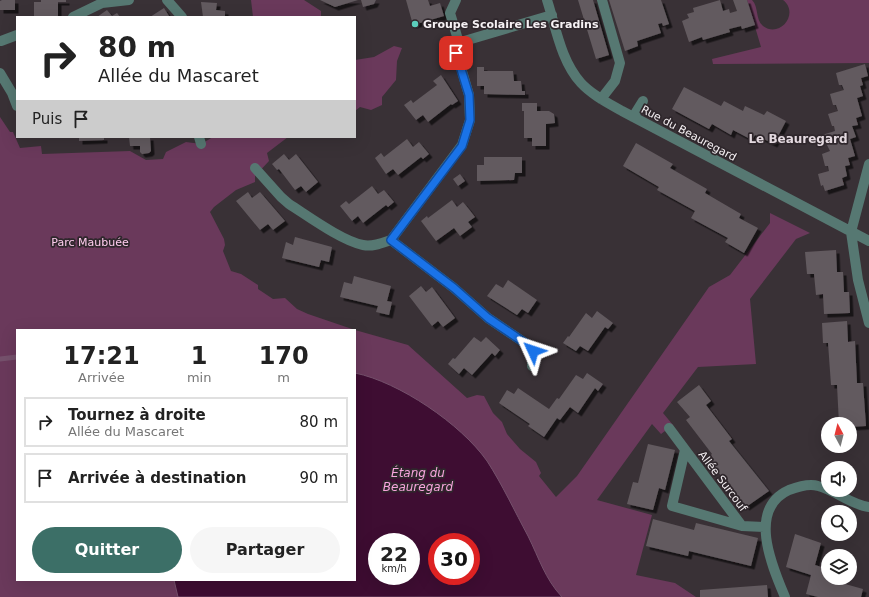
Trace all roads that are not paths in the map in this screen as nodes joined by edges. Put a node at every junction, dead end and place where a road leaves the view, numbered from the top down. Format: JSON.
{"nodes":[{"id":1,"x":129,"y":0,"type":"edge"},
{"id":2,"x":167,"y":0,"type":"edge"},
{"id":3,"x":456,"y":0,"type":"edge"},
{"id":4,"x":547,"y":0,"type":"edge"},
{"id":5,"x":602,"y":0,"type":"edge"},
{"id":6,"x":552,"y":15,"type":"junction"},
{"id":7,"x":75,"y":16,"type":"edge"},
{"id":8,"x":181,"y":16,"type":"edge"},
{"id":9,"x":16,"y":35,"type":"edge"},
{"id":10,"x":0,"y":42,"type":"edge"},
{"id":11,"x":453,"y":45,"type":"junction"},
{"id":12,"x":0,"y":73,"type":"edge"},
{"id":13,"x":601,"y":99,"type":"junction"},
{"id":14,"x":642,"y":101,"type":"dead end"},
{"id":15,"x":16,"y":103,"type":"edge"},
{"id":16,"x":634,"y":117,"type":"junction"},
{"id":17,"x":869,"y":164,"type":"edge"},
{"id":18,"x":255,"y":168,"type":"dead end"},
{"id":19,"x":851,"y":232,"type":"junction"},
{"id":20,"x":391,"y":240,"type":"junction"},
{"id":21,"x":869,"y":241,"type":"edge"},
{"id":22,"x":869,"y":322,"type":"edge"},
{"id":23,"x":532,"y":366,"type":"dead end"},
{"id":24,"x":669,"y":428,"type":"dead end"},
{"id":25,"x":685,"y":450,"type":"junction"},
{"id":26,"x":869,"y":507,"type":"edge"},
{"id":27,"x":742,"y":526,"type":"junction"},
{"id":28,"x":765,"y":527,"type":"junction"},
{"id":29,"x":785,"y":597,"type":"edge"}],
"edges":[{"from":1,"to":7,"type":"street"},
{"from":2,"to":8,"type":"street"},
{"from":3,"to":11,"type":"street"},
{"from":4,"to":6,"type":"street","name":"Rue du Beauregard"},
{"from":5,"to":13,"type":"street"},
{"from":6,"to":11,"type":"street"},
{"from":6,"to":13,"type":"street","name":"Rue du Beauregard"},
{"from":9,"to":10,"type":"street"},
{"from":11,"to":20,"type":"street"},
{"from":12,"to":15,"type":"street"},
{"from":13,"to":16,"type":"street","name":"Rue du Beauregard"},
{"from":14,"to":16,"type":"street"},
{"from":16,"to":19,"type":"street","name":"Rue du Beauregard"},
{"from":17,"to":19,"type":"street"},
{"from":18,"to":20,"type":"street"},
{"from":19,"to":21,"type":"street","name":"Rue du Beauregard"},
{"from":19,"to":22,"type":"street"},
{"from":20,"to":23,"type":"street"},
{"from":24,"to":25,"type":"street","name":"Allée Surcouf"},
{"from":25,"to":27,"type":"street","name":"Allée Surcouf"},
{"from":25,"to":27,"type":"street","name":"Allée Surcouf"},
{"from":26,"to":28,"type":"street"},
{"from":27,"to":28,"type":"street","name":"Allée Surcouf"},
{"from":28,"to":29,"type":"street"}]}
